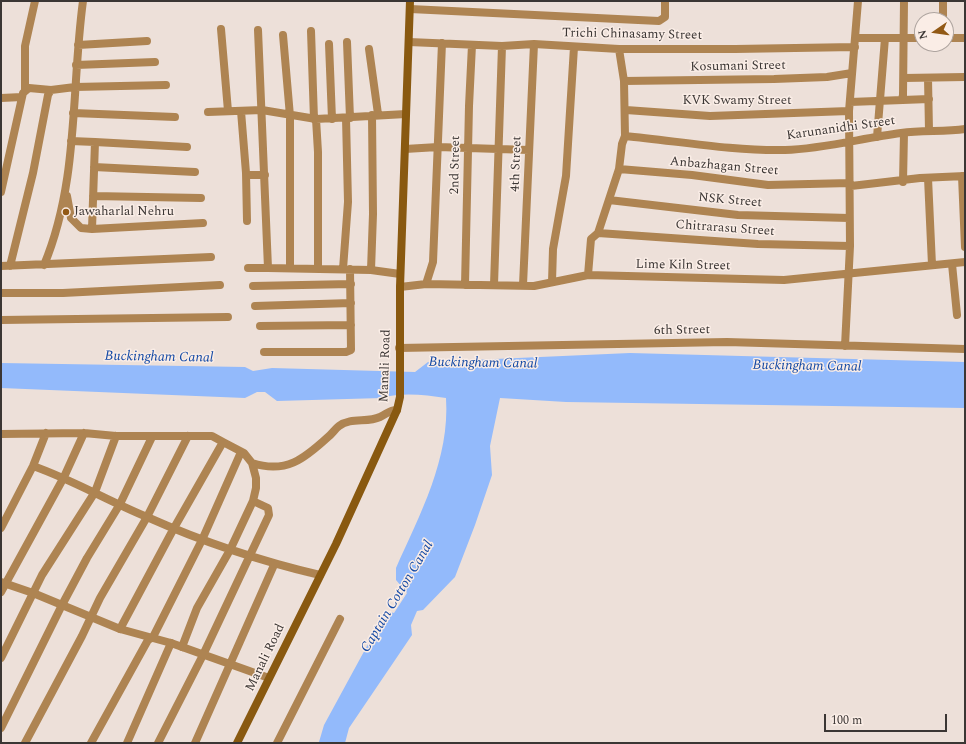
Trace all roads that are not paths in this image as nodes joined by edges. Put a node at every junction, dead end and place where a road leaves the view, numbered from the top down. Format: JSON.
{"nodes":[{"id":1,"x":35,"y":1,"type":"edge"},
{"id":2,"x":83,"y":1,"type":"edge"},
{"id":3,"x":665,"y":1,"type":"edge"},
{"id":4,"x":858,"y":1,"type":"edge"},
{"id":5,"x":904,"y":1,"type":"edge"},
{"id":6,"x":943,"y":1,"type":"edge"},
{"id":7,"x":410,"y":5,"type":"edge"},
{"id":8,"x":943,"y":12,"type":"edge"},
{"id":9,"x":221,"y":29,"type":"dead end"},
{"id":10,"x":258,"y":30,"type":"dead end"},
{"id":11,"x":311,"y":31,"type":"dead end"},
{"id":12,"x":283,"y":35,"type":"dead end"},
{"id":13,"x":856,"y":38,"type":"junction"},
{"id":14,"x":885,"y":38,"type":"junction"},
{"id":15,"x":904,"y":38,"type":"junction"},
{"id":16,"x":914,"y":38,"type":"edge"},
{"id":17,"x":954,"y":38,"type":"edge"},
{"id":18,"x":965,"y":38,"type":"edge"},
{"id":19,"x":147,"y":41,"type":"dead end"},
{"id":20,"x":347,"y":42,"type":"dead end"},
{"id":21,"x":409,"y":42,"type":"junction"},
{"id":22,"x":442,"y":43,"type":"junction"},
{"id":23,"x":329,"y":44,"type":"dead end"},
{"id":24,"x":534,"y":44,"type":"junction"},
{"id":25,"x":78,"y":45,"type":"junction"},
{"id":26,"x":472,"y":45,"type":"junction"},
{"id":27,"x":502,"y":46,"type":"junction"},
{"id":28,"x":574,"y":46,"type":"junction"},
{"id":29,"x":855,"y":47,"type":"junction"},
{"id":30,"x":369,"y":49,"type":"dead end"},
{"id":31,"x":619,"y":49,"type":"junction"},
{"id":32,"x":155,"y":62,"type":"dead end"},
{"id":33,"x":76,"y":65,"type":"junction"},
{"id":34,"x":852,"y":73,"type":"junction"},
{"id":35,"x":965,"y":77,"type":"edge"},
{"id":36,"x":904,"y":78,"type":"junction"},
{"id":37,"x":928,"y":78,"type":"junction"},
{"id":38,"x":624,"y":81,"type":"junction"},
{"id":39,"x":166,"y":85,"type":"dead end"},
{"id":40,"x":75,"y":88,"type":"junction"},
{"id":41,"x":51,"y":90,"type":"junction"},
{"id":42,"x":24,"y":93,"type":"junction"},
{"id":43,"x":1,"y":98,"type":"edge"},
{"id":44,"x":902,"y":99,"type":"junction"},
{"id":45,"x":929,"y":99,"type":"junction"},
{"id":46,"x":879,"y":102,"type":"junction"},
{"id":47,"x":850,"y":106,"type":"junction"},
{"id":48,"x":262,"y":110,"type":"junction"},
{"id":49,"x":626,"y":110,"type":"junction"},
{"id":50,"x":228,"y":111,"type":"junction"},
{"id":51,"x":241,"y":111,"type":"junction"},
{"id":52,"x":208,"y":112,"type":"dead end"},
{"id":53,"x":73,"y":113,"type":"junction"},
{"id":54,"x":406,"y":114,"type":"junction"},
{"id":55,"x":375,"y":115,"type":"junction"},
{"id":56,"x":290,"y":116,"type":"junction"},
{"id":57,"x":175,"y":117,"type":"dead end"},
{"id":58,"x":332,"y":118,"type":"junction"},
{"id":59,"x":348,"y":118,"type":"junction"},
{"id":60,"x":315,"y":119,"type":"junction"},
{"id":61,"x":965,"y":129,"type":"edge"},
{"id":62,"x":929,"y":132,"type":"junction"},
{"id":63,"x":904,"y":133,"type":"junction"},
{"id":64,"x":625,"y":136,"type":"junction"},
{"id":65,"x":877,"y":137,"type":"junction"},
{"id":66,"x":71,"y":141,"type":"junction"},
{"id":67,"x":95,"y":142,"type":"junction"},
{"id":68,"x":850,"y":142,"type":"junction"},
{"id":69,"x":187,"y":147,"type":"dead end"},
{"id":70,"x":438,"y":147,"type":"junction"},
{"id":71,"x":468,"y":148,"type":"junction"},
{"id":72,"x":405,"y":149,"type":"junction"},
{"id":73,"x":499,"y":149,"type":"junction"},
{"id":74,"x":529,"y":150,"type":"junction"},
{"id":75,"x":94,"y":167,"type":"junction"},
{"id":76,"x":620,"y":169,"type":"junction"},
{"id":77,"x":195,"y":172,"type":"dead end"},
{"id":78,"x":246,"y":173,"type":"junction"},
{"id":79,"x":265,"y":175,"type":"junction"},
{"id":80,"x":964,"y":176,"type":"edge"},
{"id":81,"x":928,"y":178,"type":"junction"},
{"id":82,"x":903,"y":182,"type":"junction"},
{"id":83,"x":850,"y":185,"type":"junction"},
{"id":84,"x":65,"y":189,"type":"junction"},
{"id":85,"x":1,"y":192,"type":"edge"},
{"id":86,"x":93,"y":196,"type":"junction"},
{"id":87,"x":200,"y":198,"type":"dead end"},
{"id":88,"x":609,"y":200,"type":"junction"},
{"id":89,"x":849,"y":218,"type":"junction"},
{"id":90,"x":247,"y":221,"type":"dead end"},
{"id":91,"x":203,"y":223,"type":"dead end"},
{"id":92,"x":92,"y":229,"type":"junction"},
{"id":93,"x":598,"y":233,"type":"junction"},
{"id":94,"x":850,"y":246,"type":"junction"},
{"id":95,"x":965,"y":247,"type":"edge"},
{"id":96,"x":211,"y":257,"type":"dead end"},
{"id":97,"x":965,"y":262,"type":"edge"},
{"id":98,"x":952,"y":264,"type":"junction"},
{"id":99,"x":44,"y":265,"type":"junction"},
{"id":100,"x":932,"y":265,"type":"junction"},
{"id":101,"x":1,"y":266,"type":"edge"},
{"id":102,"x":10,"y":266,"type":"junction"},
{"id":103,"x":248,"y":268,"type":"dead end"},
{"id":104,"x":268,"y":268,"type":"junction"},
{"id":105,"x":290,"y":268,"type":"junction"},
{"id":106,"x":318,"y":269,"type":"junction"},
{"id":107,"x":347,"y":269,"type":"junction"},
{"id":108,"x":371,"y":270,"type":"junction"},
{"id":109,"x":849,"y":272,"type":"junction"},
{"id":110,"x":400,"y":274,"type":"junction"},
{"id":111,"x":588,"y":276,"type":"junction"},
{"id":112,"x":552,"y":282,"type":"junction"},
{"id":113,"x":351,"y":284,"type":"junction"},
{"id":114,"x":426,"y":284,"type":"junction"},
{"id":115,"x":220,"y":285,"type":"dead end"},
{"id":116,"x":465,"y":285,"type":"junction"},
{"id":117,"x":494,"y":285,"type":"junction"},
{"id":118,"x":253,"y":286,"type":"dead end"},
{"id":119,"x":524,"y":286,"type":"junction"},
{"id":120,"x":400,"y":287,"type":"junction"},
{"id":121,"x":1,"y":292,"type":"edge"},
{"id":122,"x":351,"y":304,"type":"junction"},
{"id":123,"x":256,"y":306,"type":"dead end"},
{"id":124,"x":957,"y":315,"type":"dead end"},
{"id":125,"x":228,"y":317,"type":"dead end"},
{"id":126,"x":1,"y":320,"type":"edge"},
{"id":127,"x":351,"y":325,"type":"junction"},
{"id":128,"x":260,"y":326,"type":"dead end"},
{"id":129,"x":845,"y":346,"type":"junction"},
{"id":130,"x":399,"y":348,"type":"junction"},
{"id":131,"x":965,"y":349,"type":"edge"},
{"id":132,"x":264,"y":352,"type":"dead end"},
{"id":133,"x":397,"y":410,"type":"junction"},
{"id":134,"x":46,"y":433,"type":"junction"},
{"id":135,"x":84,"y":433,"type":"junction"},
{"id":136,"x":1,"y":435,"type":"edge"},
{"id":137,"x":116,"y":436,"type":"junction"},
{"id":138,"x":188,"y":436,"type":"junction"},
{"id":139,"x":152,"y":437,"type":"junction"},
{"id":140,"x":223,"y":442,"type":"junction"},
{"id":141,"x":241,"y":452,"type":"junction"},
{"id":142,"x":252,"y":463,"type":"junction"},
{"id":143,"x":33,"y":466,"type":"junction"},
{"id":144,"x":64,"y":477,"type":"junction"},
{"id":145,"x":95,"y":492,"type":"junction"},
{"id":146,"x":253,"y":501,"type":"junction"},
{"id":147,"x":120,"y":504,"type":"junction"},
{"id":148,"x":147,"y":517,"type":"junction"},
{"id":149,"x":1,"y":528,"type":"edge"},
{"id":150,"x":174,"y":528,"type":"junction"},
{"id":151,"x":202,"y":540,"type":"junction"},
{"id":152,"x":230,"y":550,"type":"junction"},
{"id":153,"x":251,"y":556,"type":"junction"},
{"id":154,"x":274,"y":565,"type":"junction"},
{"id":155,"x":320,"y":575,"type":"junction"},
{"id":156,"x":4,"y":583,"type":"edge"},
{"id":157,"x":1,"y":592,"type":"edge"},
{"id":158,"x":33,"y":593,"type":"junction"},
{"id":159,"x":62,"y":605,"type":"junction"},
{"id":160,"x":91,"y":617,"type":"junction"},
{"id":161,"x":340,"y":619,"type":"dead end"},
{"id":162,"x":120,"y":629,"type":"junction"},
{"id":163,"x":153,"y":637,"type":"junction"},
{"id":164,"x":171,"y":643,"type":"junction"},
{"id":165,"x":182,"y":647,"type":"junction"},
{"id":166,"x":203,"y":655,"type":"junction"},
{"id":167,"x":1,"y":658,"type":"edge"},
{"id":168,"x":231,"y":665,"type":"junction"},
{"id":169,"x":269,"y":678,"type":"junction"},
{"id":170,"x":1,"y":728,"type":"edge"},
{"id":171,"x":25,"y":743,"type":"edge"},
{"id":172,"x":90,"y":743,"type":"edge"},
{"id":173,"x":127,"y":743,"type":"edge"},
{"id":174,"x":158,"y":743,"type":"edge"},
{"id":175,"x":195,"y":743,"type":"edge"},
{"id":176,"x":237,"y":743,"type":"edge"},
{"id":177,"x":277,"y":743,"type":"edge"}],
"edges":[{"from":1,"to":42,"type":"street"},
{"from":2,"to":25,"type":"street"},
{"from":3,"to":7,"type":"street"},
{"from":4,"to":13,"type":"street"},
{"from":5,"to":15,"type":"street"},
{"from":6,"to":8,"type":"street"},
{"from":7,"to":21,"type":"main road","name":"Manali Road"},
{"from":9,"to":50,"type":"street"},
{"from":10,"to":48,"type":"street"},
{"from":11,"to":60,"type":"street"},
{"from":12,"to":56,"type":"street"},
{"from":13,"to":14,"type":"street"},
{"from":13,"to":29,"type":"street"},
{"from":14,"to":15,"type":"street"},
{"from":14,"to":46,"type":"street"},
{"from":15,"to":16,"type":"street"},
{"from":15,"to":36,"type":"street"},
{"from":17,"to":18,"type":"street"},
{"from":19,"to":25,"type":"street"},
{"from":20,"to":59,"type":"street"},
{"from":21,"to":22,"type":"street","name":"Trichi Chinasamy Street"},
{"from":21,"to":54,"type":"main road","name":"Manali Road"},
{"from":22,"to":26,"type":"street","name":"Trichi Chinasamy Street"},
{"from":22,"to":70,"type":"street"},
{"from":23,"to":58,"type":"street"},
{"from":24,"to":27,"type":"street","name":"Trichi Chinasamy Street"},
{"from":24,"to":28,"type":"street","name":"Trichi Chinasamy Street"},
{"from":24,"to":74,"type":"street","name":"4th Street"},
{"from":25,"to":33,"type":"street"},
{"from":26,"to":27,"type":"street","name":"Trichi Chinasamy Street"},
{"from":26,"to":71,"type":"street","name":"2nd Street"},
{"from":27,"to":73,"type":"street"},
{"from":28,"to":31,"type":"street","name":"Trichi Chinasamy Street"},
{"from":28,"to":112,"type":"street"},
{"from":29,"to":31,"type":"street","name":"Trichi Chinasamy Street"},
{"from":29,"to":34,"type":"street"},
{"from":30,"to":55,"type":"street"},
{"from":31,"to":38,"type":"street"},
{"from":32,"to":33,"type":"street"},
{"from":33,"to":40,"type":"street"},
{"from":34,"to":38,"type":"street","name":"Kosumani Street"},
{"from":34,"to":47,"type":"street"},
{"from":35,"to":37,"type":"street"},
{"from":36,"to":37,"type":"street"},
{"from":36,"to":44,"type":"street"},
{"from":37,"to":45,"type":"street"},
{"from":38,"to":49,"type":"street"},
{"from":39,"to":40,"type":"street"},
{"from":40,"to":41,"type":"street"},
{"from":40,"to":53,"type":"street"},
{"from":41,"to":42,"type":"street"},
{"from":41,"to":102,"type":"street"},
{"from":42,"to":43,"type":"street"},
{"from":42,"to":85,"type":"street"},
{"from":44,"to":45,"type":"street","name":"KVK Swamy Street"},
{"from":44,"to":46,"type":"street","name":"KVK Swamy Street"},
{"from":45,"to":62,"type":"street"},
{"from":46,"to":47,"type":"street","name":"KVK Swamy Street"},
{"from":46,"to":65,"type":"street"},
{"from":47,"to":49,"type":"street","name":"KVK Swamy Street"},
{"from":47,"to":68,"type":"street"},
{"from":48,"to":51,"type":"street"},
{"from":48,"to":56,"type":"street"},
{"from":48,"to":79,"type":"street"},
{"from":49,"to":64,"type":"street"},
{"from":50,"to":51,"type":"street"},
{"from":50,"to":52,"type":"street"},
{"from":51,"to":78,"type":"street"},
{"from":53,"to":57,"type":"street"},
{"from":53,"to":66,"type":"street"},
{"from":54,"to":55,"type":"street"},
{"from":54,"to":72,"type":"main road","name":"Manali Road"},
{"from":55,"to":59,"type":"street"},
{"from":55,"to":108,"type":"street"},
{"from":56,"to":60,"type":"street"},
{"from":56,"to":105,"type":"street"},
{"from":58,"to":59,"type":"street"},
{"from":58,"to":60,"type":"street"},
{"from":59,"to":107,"type":"street"},
{"from":60,"to":106,"type":"street"},
{"from":61,"to":62,"type":"street","name":"Karunanidhi Street"},
{"from":62,"to":63,"type":"street","name":"Karunanidhi Street"},
{"from":63,"to":65,"type":"street","name":"Karunanidhi Street"},
{"from":63,"to":82,"type":"street"},
{"from":64,"to":68,"type":"street","name":"Karunanidhi Street"},
{"from":64,"to":76,"type":"street"},
{"from":65,"to":68,"type":"street","name":"Karunanidhi Street"},
{"from":66,"to":67,"type":"street"},
{"from":66,"to":84,"type":"street"},
{"from":67,"to":69,"type":"street"},
{"from":67,"to":75,"type":"street"},
{"from":68,"to":83,"type":"street"},
{"from":70,"to":71,"type":"street"},
{"from":70,"to":72,"type":"street"},
{"from":70,"to":114,"type":"street"},
{"from":71,"to":73,"type":"street"},
{"from":71,"to":116,"type":"street","name":"2nd Street"},
{"from":72,"to":110,"type":"main road","name":"Manali Road"},
{"from":73,"to":74,"type":"street"},
{"from":73,"to":117,"type":"street"},
{"from":74,"to":119,"type":"street","name":"4th Street"},
{"from":75,"to":77,"type":"street"},
{"from":75,"to":86,"type":"street"},
{"from":76,"to":83,"type":"street","name":"Anbazhagan Street"},
{"from":76,"to":88,"type":"street"},
{"from":78,"to":79,"type":"street"},
{"from":78,"to":90,"type":"street"},
{"from":79,"to":104,"type":"street"},
{"from":80,"to":81,"type":"street","name":"Anbazhagan Street"},
{"from":80,"to":95,"type":"street"},
{"from":81,"to":82,"type":"street","name":"Anbazhagan Street"},
{"from":81,"to":100,"type":"street"},
{"from":82,"to":83,"type":"street","name":"Anbazhagan Street"},
{"from":83,"to":89,"type":"street"},
{"from":84,"to":92,"type":"street"},
{"from":84,"to":99,"type":"street"},
{"from":86,"to":87,"type":"street"},
{"from":86,"to":92,"type":"street"},
{"from":88,"to":89,"type":"street","name":"NSK Street"},
{"from":88,"to":93,"type":"street"},
{"from":89,"to":94,"type":"street"},
{"from":91,"to":92,"type":"street"},
{"from":93,"to":94,"type":"street","name":"Chitrarasu Street"},
{"from":93,"to":111,"type":"street"},
{"from":94,"to":109,"type":"street"},
{"from":96,"to":99,"type":"street"},
{"from":97,"to":98,"type":"street","name":"Lime Kiln Street"},
{"from":98,"to":100,"type":"street","name":"Lime Kiln Street"},
{"from":98,"to":124,"type":"street"},
{"from":99,"to":102,"type":"street"},
{"from":100,"to":109,"type":"street","name":"Lime Kiln Street"},
{"from":101,"to":102,"type":"street"},
{"from":103,"to":104,"type":"street"},
{"from":104,"to":105,"type":"street"},
{"from":105,"to":106,"type":"street"},
{"from":106,"to":107,"type":"street"},
{"from":107,"to":108,"type":"street"},
{"from":107,"to":113,"type":"street"},
{"from":108,"to":110,"type":"street"},
{"from":109,"to":111,"type":"street","name":"Lime Kiln Street"},
{"from":109,"to":129,"type":"street"},
{"from":110,"to":120,"type":"main road","name":"Manali Road"},
{"from":111,"to":112,"type":"street","name":"Lime Kiln Street"},
{"from":112,"to":119,"type":"street","name":"Lime Kiln Street"},
{"from":113,"to":118,"type":"street"},
{"from":113,"to":122,"type":"street"},
{"from":114,"to":116,"type":"street","name":"Lime Kiln Street"},
{"from":114,"to":120,"type":"street","name":"Lime Kiln Street"},
{"from":115,"to":121,"type":"street"},
{"from":116,"to":117,"type":"street","name":"Lime Kiln Street"},
{"from":117,"to":119,"type":"street","name":"Lime Kiln Street"},
{"from":120,"to":130,"type":"main road","name":"Manali Road"},
{"from":122,"to":123,"type":"street"},
{"from":122,"to":127,"type":"street"},
{"from":125,"to":126,"type":"street"},
{"from":127,"to":128,"type":"street"},
{"from":127,"to":132,"type":"street"},
{"from":129,"to":130,"type":"street","name":"6th Street"},
{"from":129,"to":131,"type":"street","name":"6th Street"},
{"from":130,"to":133,"type":"main road","name":"Manali Road"},
{"from":133,"to":142,"type":"street"},
{"from":133,"to":155,"type":"main road","name":"Manali Road"},
{"from":134,"to":135,"type":"street"},
{"from":134,"to":136,"type":"street"},
{"from":134,"to":143,"type":"street"},
{"from":135,"to":137,"type":"street"},
{"from":135,"to":144,"type":"street"},
{"from":137,"to":139,"type":"street"},
{"from":137,"to":145,"type":"street"},
{"from":138,"to":139,"type":"street"},
{"from":138,"to":140,"type":"street"},
{"from":138,"to":148,"type":"street"},
{"from":139,"to":147,"type":"street"},
{"from":140,"to":141,"type":"street"},
{"from":140,"to":150,"type":"street"},
{"from":141,"to":142,"type":"street"},
{"from":141,"to":151,"type":"street"},
{"from":142,"to":146,"type":"street"},
{"from":143,"to":144,"type":"street"},
{"from":143,"to":149,"type":"street"},
{"from":144,"to":145,"type":"street"},
{"from":144,"to":156,"type":"street"},
{"from":145,"to":147,"type":"street"},
{"from":145,"to":158,"type":"street"},
{"from":146,"to":152,"type":"street"},
{"from":146,"to":153,"type":"street"},
{"from":147,"to":148,"type":"street"},
{"from":147,"to":159,"type":"street"},
{"from":148,"to":150,"type":"street"},
{"from":148,"to":160,"type":"street"},
{"from":150,"to":151,"type":"street"},
{"from":150,"to":162,"type":"street"},
{"from":151,"to":152,"type":"street"},
{"from":151,"to":163,"type":"street"},
{"from":152,"to":153,"type":"street"},
{"from":152,"to":165,"type":"street"},
{"from":153,"to":154,"type":"street"},
{"from":153,"to":166,"type":"street"},
{"from":154,"to":155,"type":"street"},
{"from":154,"to":168,"type":"street"},
{"from":155,"to":169,"type":"main road","name":"Manali Road"},
{"from":156,"to":157,"type":"street"},
{"from":156,"to":158,"type":"street"},
{"from":158,"to":159,"type":"street"},
{"from":158,"to":167,"type":"street"},
{"from":159,"to":160,"type":"street"},
{"from":159,"to":170,"type":"street"},
{"from":160,"to":162,"type":"street"},
{"from":160,"to":171,"type":"street"},
{"from":161,"to":177,"type":"street"},
{"from":162,"to":163,"type":"street"},
{"from":163,"to":164,"type":"street"},
{"from":163,"to":172,"type":"street"},
{"from":164,"to":165,"type":"street"},
{"from":164,"to":173,"type":"street"},
{"from":165,"to":166,"type":"street"},
{"from":166,"to":168,"type":"street"},
{"from":166,"to":174,"type":"street"},
{"from":168,"to":169,"type":"street"},
{"from":168,"to":175,"type":"street"},
{"from":169,"to":176,"type":"main road","name":"Manali Road"}]}
